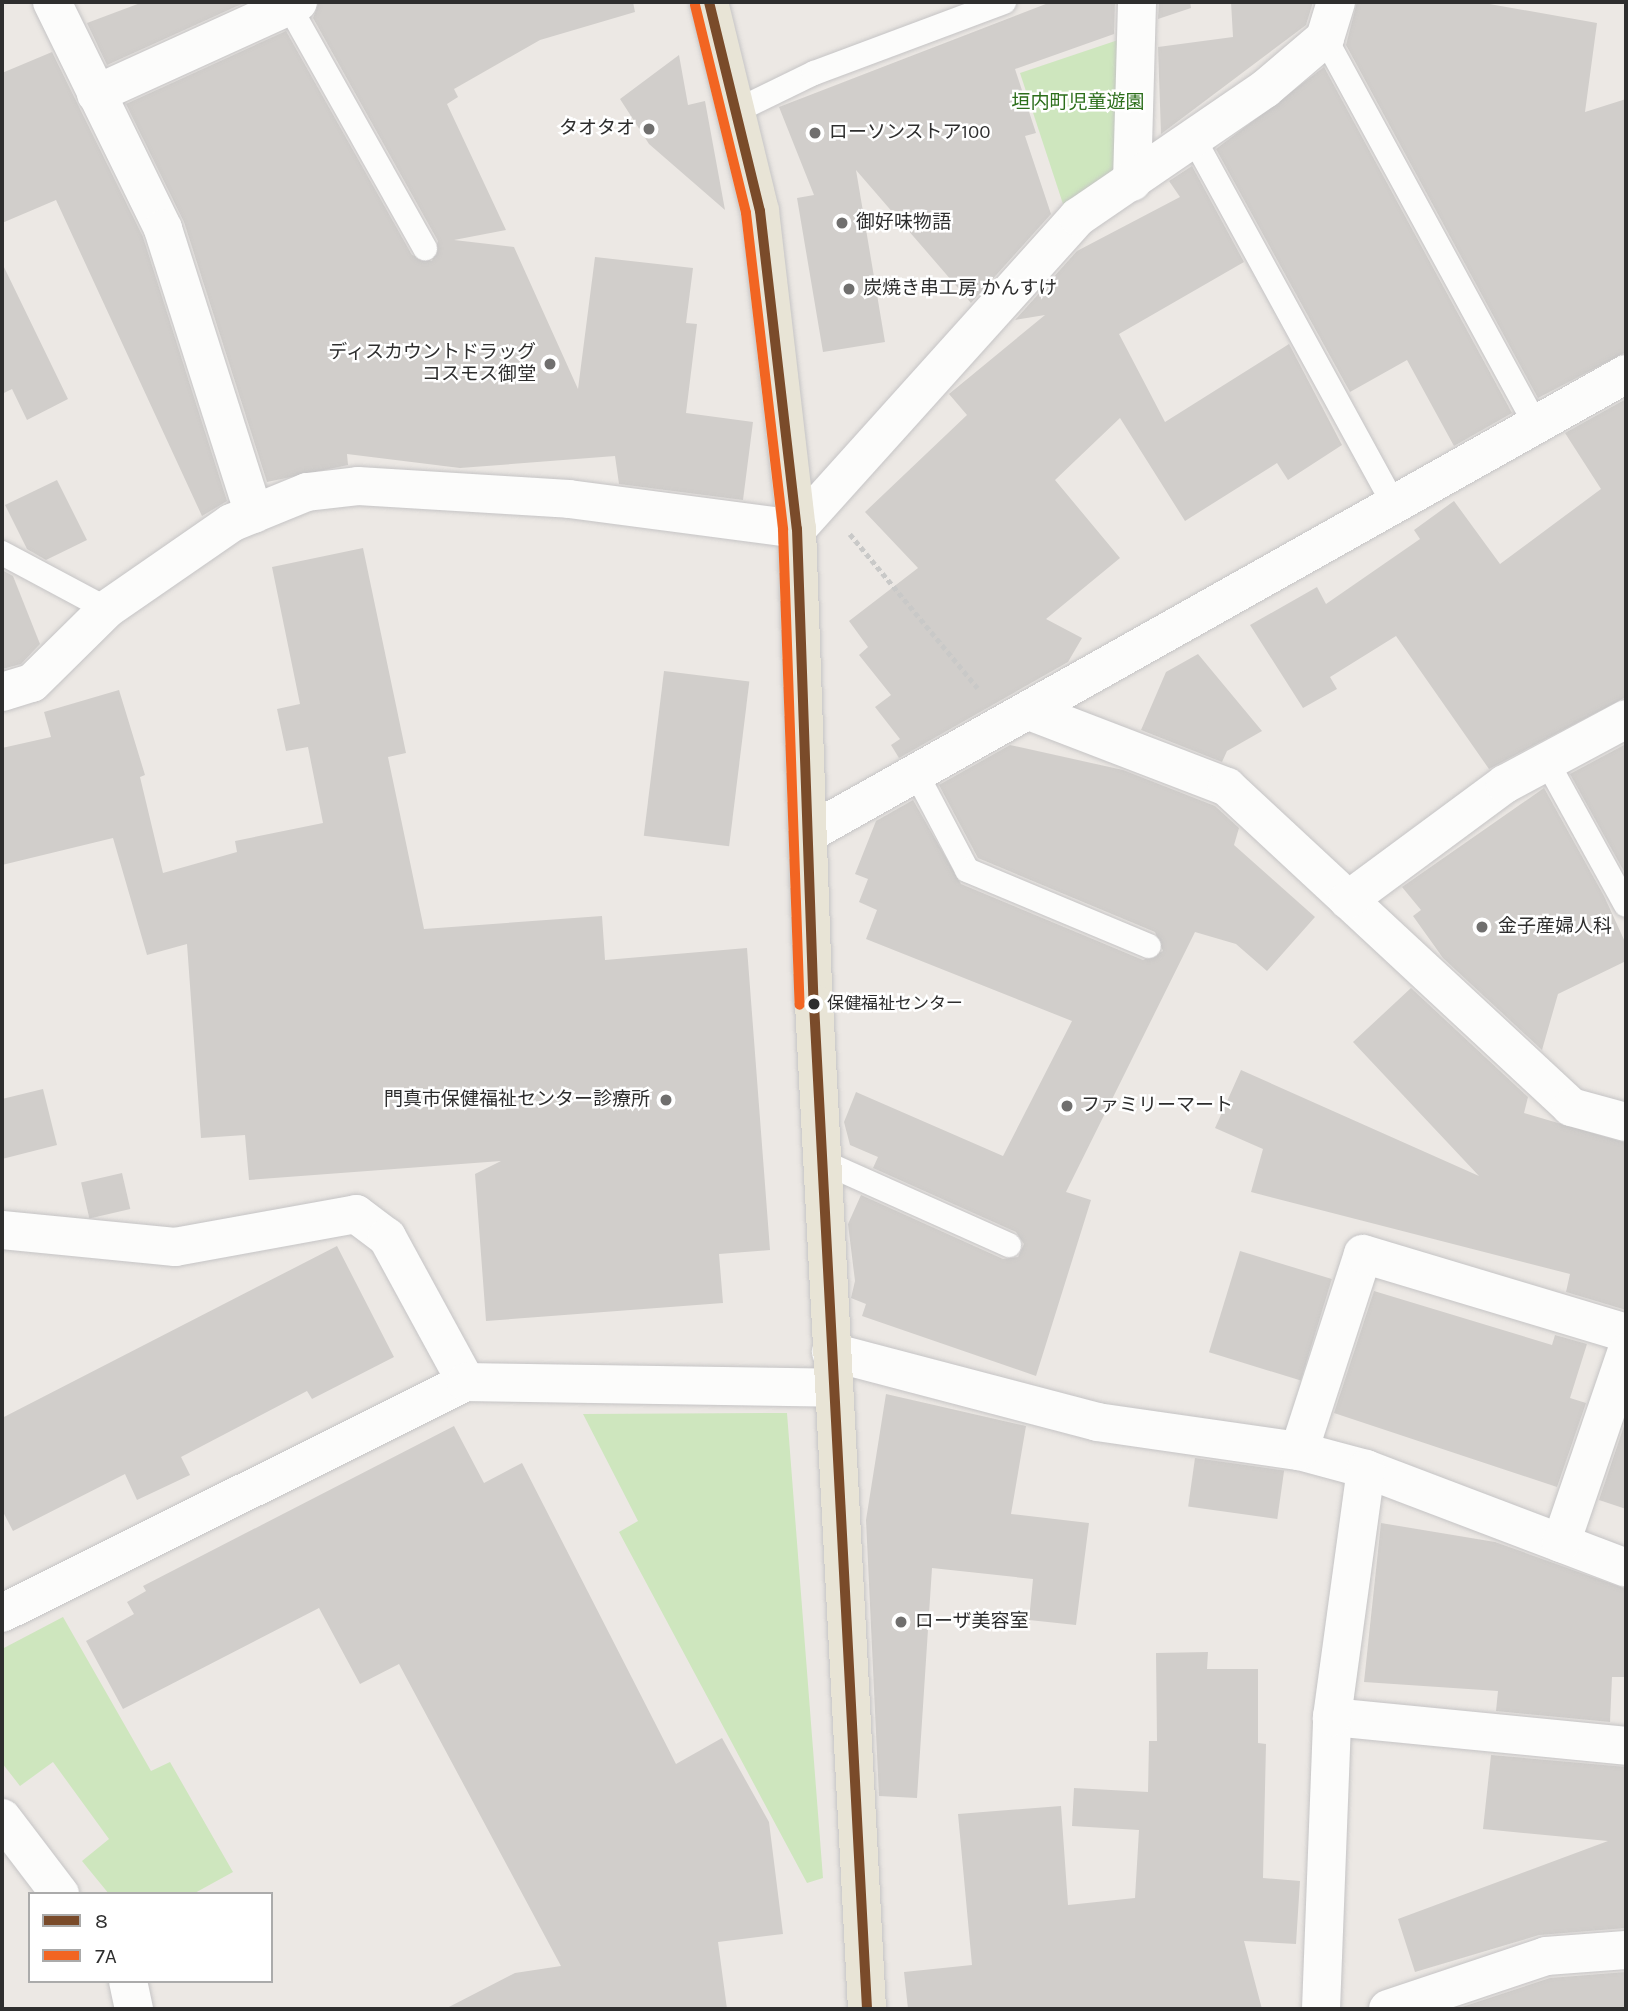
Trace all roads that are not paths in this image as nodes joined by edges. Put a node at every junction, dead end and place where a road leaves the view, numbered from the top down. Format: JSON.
{"nodes":[{"id":1,"x":52,"y":2,"type":"edge"},
{"id":2,"x":709,"y":2,"type":"edge"},
{"id":3,"x":1004,"y":2,"type":"edge"},
{"id":4,"x":1137,"y":2,"type":"edge"},
{"id":5,"x":1336,"y":2,"type":"edge"},
{"id":6,"x":294,"y":4,"type":"edge"},
{"id":7,"x":1325,"y":38,"type":"junction"},
{"id":8,"x":96,"y":94,"type":"junction"},
{"id":9,"x":738,"y":110,"type":"junction"},
{"id":10,"x":1195,"y":141,"type":"junction"},
{"id":11,"x":1132,"y":182,"type":"junction"},
{"id":12,"x":425,"y":248,"type":"dead end"},
{"id":13,"x":1626,"y":374,"type":"edge"},
{"id":14,"x":1536,"y":426,"type":"junction"},
{"id":15,"x":1394,"y":504,"type":"junction"},
{"id":16,"x":254,"y":514,"type":"junction"},
{"id":17,"x":797,"y":529,"type":"junction"},
{"id":18,"x":2,"y":553,"type":"edge"},
{"id":19,"x":107,"y":608,"type":"junction"},
{"id":20,"x":2,"y":692,"type":"edge"},
{"id":21,"x":1024,"y":716,"type":"junction"},
{"id":22,"x":1626,"y":719,"type":"edge"},
{"id":23,"x":1547,"y":762,"type":"junction"},
{"id":24,"x":917,"y":775,"type":"junction"},
{"id":25,"x":811,"y":832,"type":"junction"},
{"id":26,"x":1348,"y":900,"type":"junction"},
{"id":27,"x":1626,"y":905,"type":"edge"},
{"id":28,"x":1149,"y":946,"type":"dead end"},
{"id":29,"x":1626,"y":1122,"type":"edge"},
{"id":30,"x":821,"y":1161,"type":"junction"},
{"id":31,"x":2,"y":1230,"type":"edge"},
{"id":32,"x":1009,"y":1245,"type":"dead end"},
{"id":33,"x":1626,"y":1333,"type":"edge"},
{"id":34,"x":1626,"y":1353,"type":"edge"},
{"id":35,"x":833,"y":1370,"type":"junction"},
{"id":36,"x":466,"y":1382,"type":"junction"},
{"id":37,"x":1299,"y":1451,"type":"junction"},
{"id":38,"x":1366,"y":1469,"type":"junction"},
{"id":39,"x":1561,"y":1543,"type":"junction"},
{"id":40,"x":1626,"y":1568,"type":"edge"},
{"id":41,"x":2,"y":1613,"type":"edge"},
{"id":42,"x":1332,"y":1717,"type":"junction"},
{"id":43,"x":1626,"y":1746,"type":"edge"},
{"id":44,"x":2,"y":1818,"type":"edge"},
{"id":45,"x":58,"y":1892,"type":"edge"},
{"id":46,"x":1626,"y":1950,"type":"edge"},
{"id":47,"x":128,"y":1983,"type":"edge"},
{"id":48,"x":134,"y":2009,"type":"edge"},
{"id":49,"x":867,"y":2009,"type":"edge"},
{"id":50,"x":1321,"y":2009,"type":"edge"},
{"id":51,"x":1388,"y":2009,"type":"edge"}],
"edges":[{"from":1,"to":8,"type":"street"},
{"from":2,"to":9,"type":"main road"},
{"from":3,"to":9,"type":"lane"},
{"from":4,"to":11,"type":"street"},
{"from":5,"to":7,"type":"street"},
{"from":6,"to":8,"type":"street"},
{"from":6,"to":12,"type":"lane"},
{"from":7,"to":10,"type":"street"},
{"from":7,"to":14,"type":"lane"},
{"from":8,"to":16,"type":"street"},
{"from":9,"to":17,"type":"main road"},
{"from":10,"to":11,"type":"street"},
{"from":10,"to":15,"type":"lane"},
{"from":11,"to":17,"type":"street"},
{"from":13,"to":14,"type":"street"},
{"from":14,"to":15,"type":"street"},
{"from":15,"to":21,"type":"street"},
{"from":16,"to":17,"type":"street"},
{"from":16,"to":19,"type":"street"},
{"from":17,"to":25,"type":"main road"},
{"from":18,"to":19,"type":"lane"},
{"from":19,"to":20,"type":"street"},
{"from":21,"to":24,"type":"street"},
{"from":21,"to":26,"type":"street"},
{"from":22,"to":23,"type":"street"},
{"from":23,"to":26,"type":"street"},
{"from":23,"to":27,"type":"lane"},
{"from":24,"to":25,"type":"street"},
{"from":24,"to":28,"type":"lane"},
{"from":25,"to":30,"type":"main road"},
{"from":26,"to":29,"type":"street"},
{"from":30,"to":32,"type":"lane"},
{"from":30,"to":35,"type":"main road"},
{"from":31,"to":36,"type":"street"},
{"from":33,"to":37,"type":"street"},
{"from":34,"to":39,"type":"street"},
{"from":35,"to":36,"type":"street"},
{"from":35,"to":37,"type":"street"},
{"from":35,"to":49,"type":"main road"},
{"from":36,"to":41,"type":"street"},
{"from":37,"to":38,"type":"street"},
{"from":38,"to":39,"type":"street"},
{"from":38,"to":42,"type":"street"},
{"from":39,"to":40,"type":"street"},
{"from":42,"to":43,"type":"street"},
{"from":42,"to":50,"type":"street"},
{"from":44,"to":45,"type":"street"},
{"from":46,"to":51,"type":"street"},
{"from":47,"to":48,"type":"street"}]}
